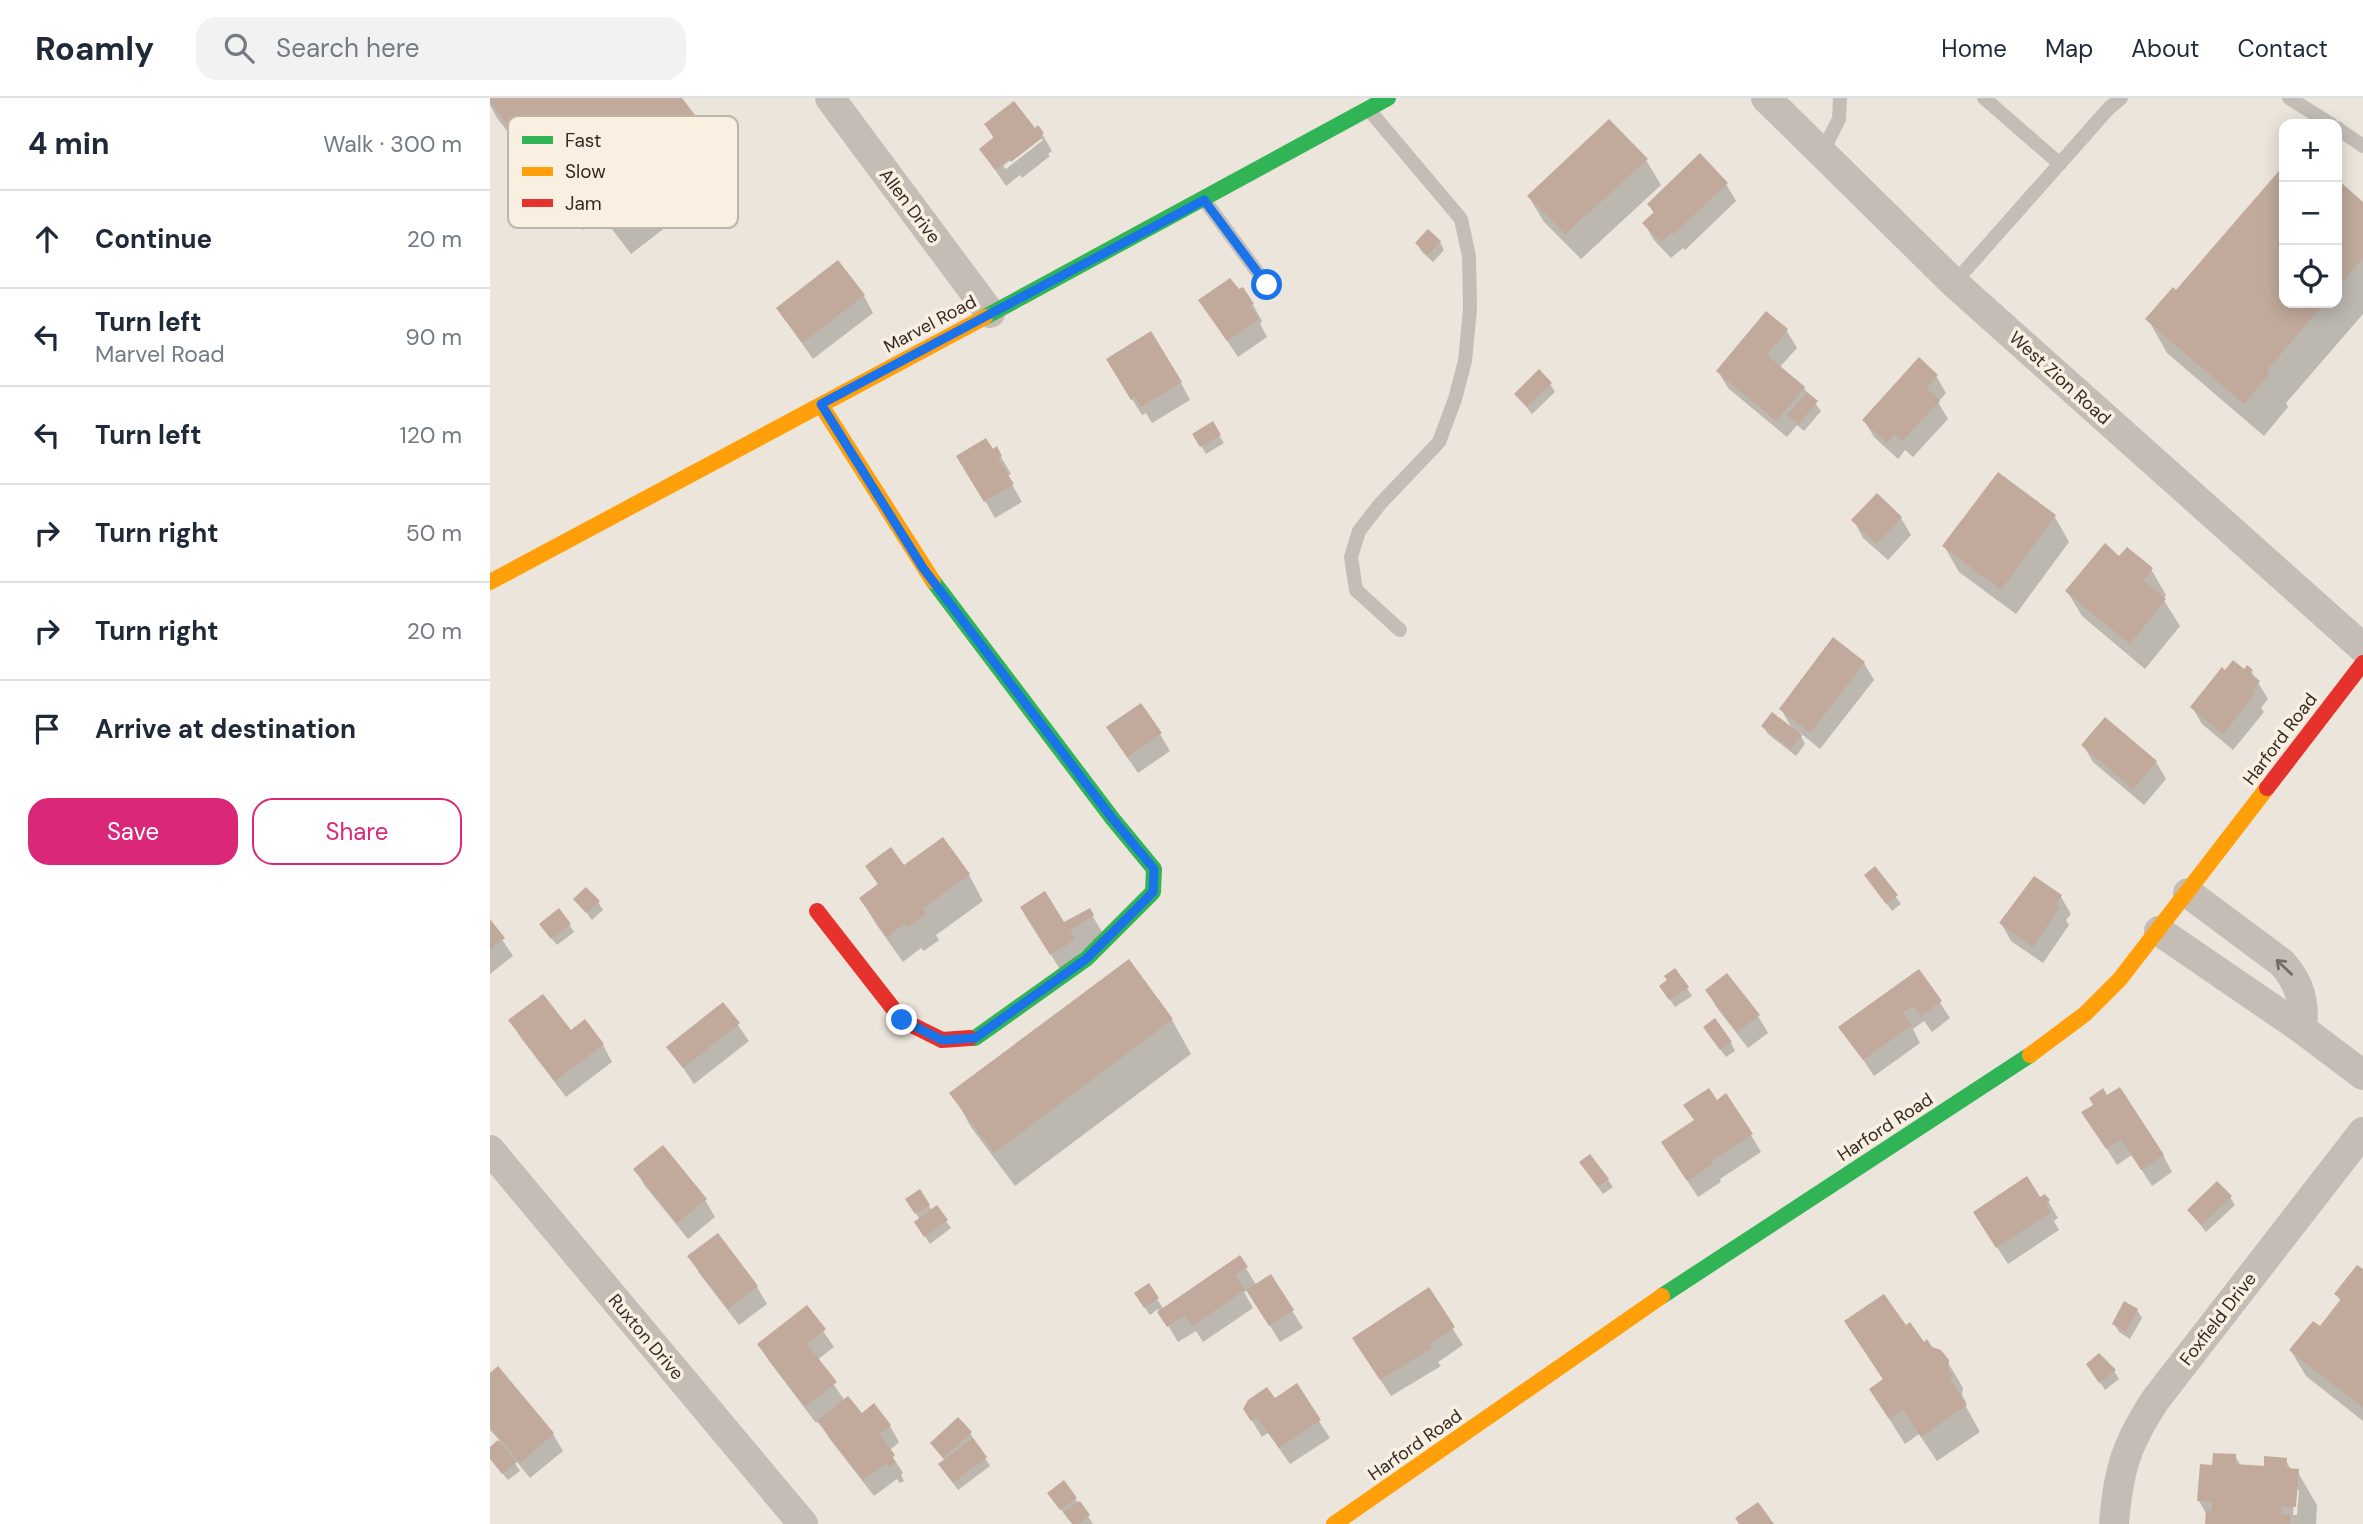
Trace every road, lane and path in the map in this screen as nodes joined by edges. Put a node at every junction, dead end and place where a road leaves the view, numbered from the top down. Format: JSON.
{"nodes":[{"id":1,"x":830,"y":98,"type":"edge"},
{"id":2,"x":1388,"y":98,"type":"edge"},
{"id":3,"x":1766,"y":98,"type":"edge"},
{"id":4,"x":1840,"y":98,"type":"edge"},
{"id":5,"x":1984,"y":98,"type":"edge"},
{"id":6,"x":2121,"y":98,"type":"edge"},
{"id":7,"x":2288,"y":98,"type":"edge"},
{"id":8,"x":1368,"y":109,"type":"junction"},
{"id":9,"x":2323,"y":119,"type":"edge"},
{"id":10,"x":2342,"y":131,"type":"edge"},
{"id":11,"x":2363,"y":146,"type":"edge"},
{"id":12,"x":1822,"y":153,"type":"junction"},
{"id":13,"x":2060,"y":164,"type":"junction"},
{"id":14,"x":1204,"y":200,"type":"junction"},
{"id":15,"x":1954,"y":283,"type":"junction"},
{"id":16,"x":1267,"y":285,"type":"dead end"},
{"id":17,"x":990,"y":313,"type":"junction"},
{"id":18,"x":821,"y":404,"type":"junction"},
{"id":19,"x":490,"y":582,"type":"edge"},
{"id":20,"x":1400,"y":630,"type":"dead end"},
{"id":21,"x":2360,"y":644,"type":"edge"},
{"id":22,"x":2188,"y":893,"type":"junction"},
{"id":23,"x":817,"y":911,"type":"dead end"},
{"id":24,"x":2159,"y":931,"type":"junction"},
{"id":25,"x":2302,"y":1029,"type":"junction"},
{"id":26,"x":2363,"y":1075,"type":"edge"},
{"id":27,"x":2363,"y":1132,"type":"edge"},
{"id":28,"x":490,"y":1150,"type":"edge"},
{"id":29,"x":803,"y":1524,"type":"edge"},
{"id":30,"x":1334,"y":1524,"type":"edge"},
{"id":31,"x":2114,"y":1524,"type":"edge"}],
"edges":[{"from":1,"to":17,"type":"street","name":"Allen Drive"},
{"from":2,"to":8,"type":"street","name":"Marvel Road"},
{"from":3,"to":12,"type":"street","name":"West Zion Road"},
{"from":4,"to":12,"type":"lane"},
{"from":5,"to":13,"type":"lane"},
{"from":6,"to":13,"type":"lane"},
{"from":7,"to":9,"type":"lane"},
{"from":8,"to":14,"type":"street","name":"Marvel Road"},
{"from":8,"to":20,"type":"lane"},
{"from":10,"to":11,"type":"lane"},
{"from":12,"to":15,"type":"street","name":"West Zion Road"},
{"from":13,"to":15,"type":"lane"},
{"from":14,"to":16,"type":"lane"},
{"from":14,"to":17,"type":"street","name":"Marvel Road"},
{"from":15,"to":21,"type":"street","name":"West Zion Road"},
{"from":17,"to":18,"type":"street","name":"Marvel Road"},
{"from":18,"to":19,"type":"street","name":"Marvel Road"},
{"from":18,"to":23,"type":"street"},
{"from":21,"to":22,"type":"street","name":"Harford Road"},
{"from":22,"to":24,"type":"street","name":"Harford Road"},
{"from":25,"to":22,"type":"street","one_way":true},
{"from":24,"to":25,"type":"street"},
{"from":24,"to":30,"type":"street","name":"Harford Road"},
{"from":25,"to":26,"type":"street"},
{"from":27,"to":31,"type":"street","name":"Foxfield Drive"},
{"from":28,"to":29,"type":"street","name":"Ruxton Drive"}]}
